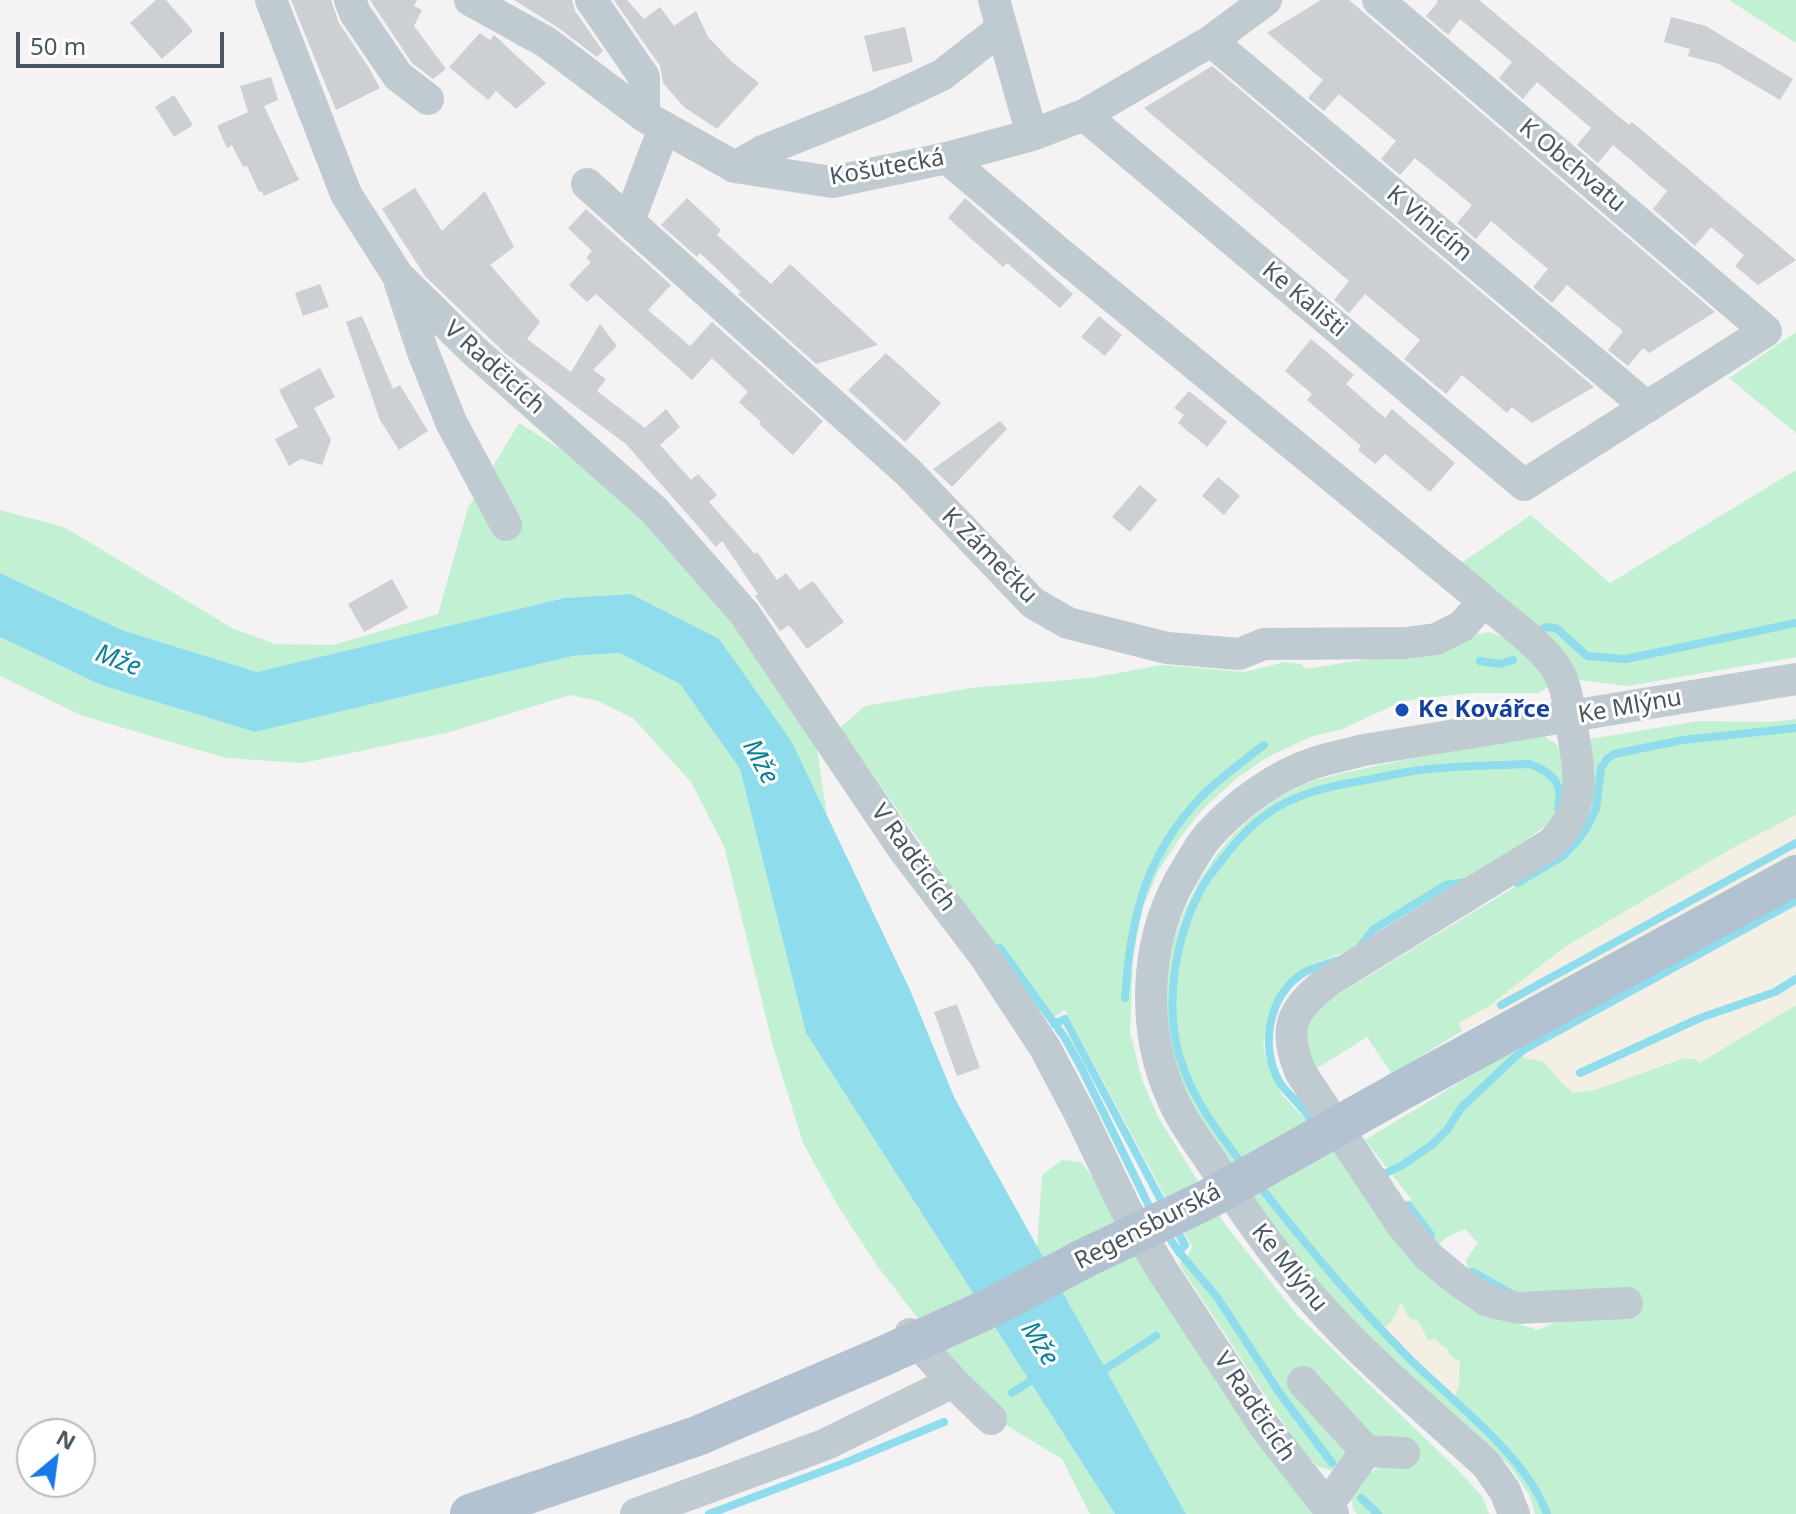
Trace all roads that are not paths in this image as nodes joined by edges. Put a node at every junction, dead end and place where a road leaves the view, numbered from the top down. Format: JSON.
{"nodes":[{"id":1,"x":271,"y":0,"type":"edge"},
{"id":2,"x":350,"y":0,"type":"edge"},
{"id":3,"x":470,"y":0,"type":"edge"},
{"id":4,"x":591,"y":0,"type":"edge"},
{"id":5,"x":1266,"y":0,"type":"edge"},
{"id":6,"x":1378,"y":0,"type":"edge"},
{"id":7,"x":998,"y":14,"type":"edge"},
{"id":8,"x":1211,"y":41,"type":"junction"},
{"id":9,"x":428,"y":99,"type":"dead end"},
{"id":10,"x":1084,"y":115,"type":"junction"},
{"id":11,"x":654,"y":122,"type":"junction"},
{"id":12,"x":1032,"y":135,"type":"junction"},
{"id":13,"x":947,"y":158,"type":"junction"},
{"id":14,"x":735,"y":167,"type":"junction"},
{"id":15,"x":587,"y":184,"type":"dead end"},
{"id":16,"x":629,"y":221,"type":"junction"},
{"id":17,"x":398,"y":276,"type":"junction"},
{"id":18,"x":1647,"y":407,"type":"junction"},
{"id":19,"x":506,"y":525,"type":"dead end"},
{"id":20,"x":1484,"y":601,"type":"junction"},
{"id":21,"x":1796,"y":679,"type":"edge"},
{"id":22,"x":1570,"y":717,"type":"junction"},
{"id":23,"x":1796,"y":875,"type":"edge"},
{"id":24,"x":1627,"y":1303,"type":"dead end"},
{"id":25,"x":910,"y":1334,"type":"dead end"},
{"id":26,"x":953,"y":1382,"type":"junction"},
{"id":27,"x":1303,"y":1382,"type":"dead end"},
{"id":28,"x":991,"y":1419,"type":"dead end"},
{"id":29,"x":1366,"y":1451,"type":"junction"},
{"id":30,"x":1404,"y":1453,"type":"dead end"},
{"id":31,"x":1330,"y":1510,"type":"edge"},
{"id":32,"x":470,"y":1514,"type":"edge"},
{"id":33,"x":636,"y":1514,"type":"edge"},
{"id":34,"x":1514,"y":1514,"type":"edge"}],
"edges":[{"from":1,"to":17,"type":"street","name":"V Radčicích"},
{"from":2,"to":9,"type":"street"},
{"from":3,"to":11,"type":"street","name":"Košutecká"},
{"from":4,"to":11,"type":"street"},
{"from":5,"to":8,"type":"street","name":"Košutecká"},
{"from":6,"to":18,"type":"street","name":"K Obchvatu"},
{"from":7,"to":12,"type":"street"},
{"from":7,"to":14,"type":"street"},
{"from":8,"to":10,"type":"street","name":"Košutecká"},
{"from":8,"to":18,"type":"street","name":"K Vinicím"},
{"from":10,"to":12,"type":"street","name":"Košutecká"},
{"from":10,"to":18,"type":"street","name":"Ke Kališti"},
{"from":11,"to":14,"type":"street","name":"Košutecká"},
{"from":11,"to":16,"type":"street"},
{"from":12,"to":13,"type":"street","name":"Košutecká"},
{"from":13,"to":14,"type":"street","name":"Košutecká"},
{"from":13,"to":20,"type":"street"},
{"from":15,"to":16,"type":"street","name":"K Zámečku"},
{"from":16,"to":20,"type":"street","name":"K Zámečku"},
{"from":17,"to":19,"type":"street","name":"V Radčicích"},
{"from":17,"to":31,"type":"street","name":"V Radčicích"},
{"from":20,"to":22,"type":"street"},
{"from":21,"to":22,"type":"street","name":"Ke Mlýnu"},
{"from":22,"to":24,"type":"street"},
{"from":22,"to":34,"type":"street","name":"Ke Mlýnu"},
{"from":23,"to":32,"type":"main road","name":"Regensburská"},
{"from":25,"to":26,"type":"street"},
{"from":26,"to":28,"type":"street"},
{"from":26,"to":33,"type":"street"},
{"from":27,"to":29,"type":"street"},
{"from":29,"to":30,"type":"street"},
{"from":29,"to":31,"type":"street"}]}
